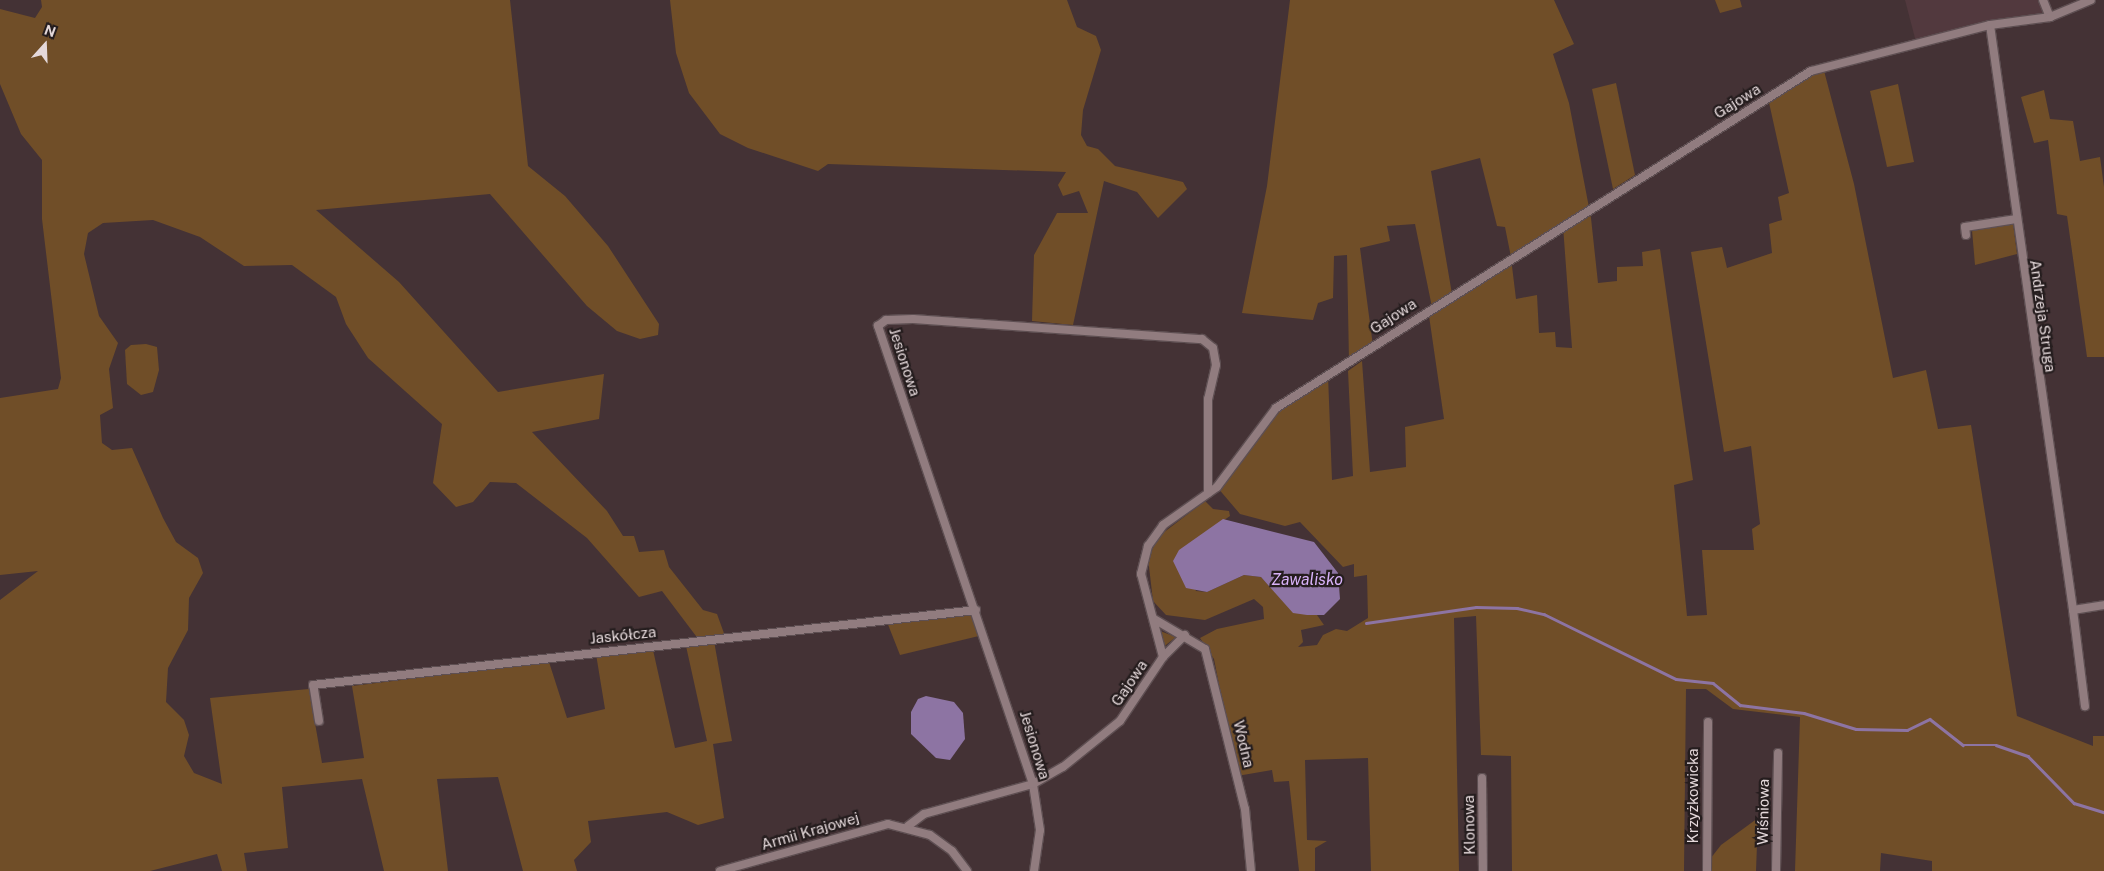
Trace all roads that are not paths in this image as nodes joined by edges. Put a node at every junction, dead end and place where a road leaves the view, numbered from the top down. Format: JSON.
{"nodes":[{"id":1,"x":2042,"y":0,"type":"edge"},
{"id":2,"x":2090,"y":0,"type":"edge"},
{"id":3,"x":2050,"y":17,"type":"junction"},
{"id":4,"x":1990,"y":24,"type":"junction"},
{"id":5,"x":2016,"y":219,"type":"junction"},
{"id":6,"x":1966,"y":234,"type":"dead end"},
{"id":7,"x":1208,"y":493,"type":"junction"},
{"id":8,"x":2104,"y":605,"type":"edge"},
{"id":9,"x":975,"y":610,"type":"junction"},
{"id":10,"x":2073,"y":610,"type":"junction"},
{"id":11,"x":1153,"y":618,"type":"junction"},
{"id":12,"x":1185,"y":635,"type":"junction"},
{"id":13,"x":1163,"y":657,"type":"junction"},
{"id":14,"x":2085,"y":706,"type":"dead end"},
{"id":15,"x":319,"y":721,"type":"dead end"},
{"id":16,"x":1708,"y":722,"type":"dead end"},
{"id":17,"x":1778,"y":753,"type":"dead end"},
{"id":18,"x":1482,"y":778,"type":"dead end"},
{"id":19,"x":1033,"y":784,"type":"junction"},
{"id":20,"x":908,"y":826,"type":"junction"},
{"id":21,"x":720,"y":871,"type":"edge"},
{"id":22,"x":967,"y":871,"type":"edge"},
{"id":23,"x":1034,"y":871,"type":"edge"},
{"id":24,"x":1251,"y":871,"type":"edge"},
{"id":25,"x":1483,"y":871,"type":"edge"},
{"id":26,"x":1707,"y":871,"type":"edge"},
{"id":27,"x":1776,"y":871,"type":"edge"}],
"edges":[{"from":1,"to":3,"type":"street"},
{"from":2,"to":3,"type":"street","name":"Gajowa"},
{"from":3,"to":4,"type":"street","name":"Gajowa"},
{"from":4,"to":5,"type":"street","name":"Andrzeja Struga"},
{"from":4,"to":7,"type":"street","name":"Gajowa"},
{"from":5,"to":6,"type":"street"},
{"from":5,"to":10,"type":"street","name":"Andrzeja Struga"},
{"from":7,"to":9,"type":"street","name":"Jesionowa"},
{"from":7,"to":11,"type":"street","name":"Gajowa"},
{"from":8,"to":10,"type":"street"},
{"from":9,"to":15,"type":"street","name":"Jaskółcza"},
{"from":9,"to":19,"type":"street","name":"Jesionowa"},
{"from":10,"to":14,"type":"street","name":"Andrzeja Struga"},
{"from":11,"to":12,"type":"street","name":"Wodna"},
{"from":11,"to":13,"type":"street","name":"Gajowa"},
{"from":12,"to":13,"type":"street"},
{"from":12,"to":24,"type":"street","name":"Wodna"},
{"from":13,"to":19,"type":"street","name":"Gajowa"},
{"from":16,"to":26,"type":"street","name":"Krzyżkowicka"},
{"from":17,"to":27,"type":"street","name":"Wiśniowa"},
{"from":18,"to":25,"type":"street","name":"Klonowa"},
{"from":19,"to":20,"type":"street","name":"Gajowa"},
{"from":19,"to":23,"type":"street","name":"Jesionowa"},
{"from":20,"to":21,"type":"street","name":"Armii Krajowej"},
{"from":20,"to":22,"type":"street"}]}
